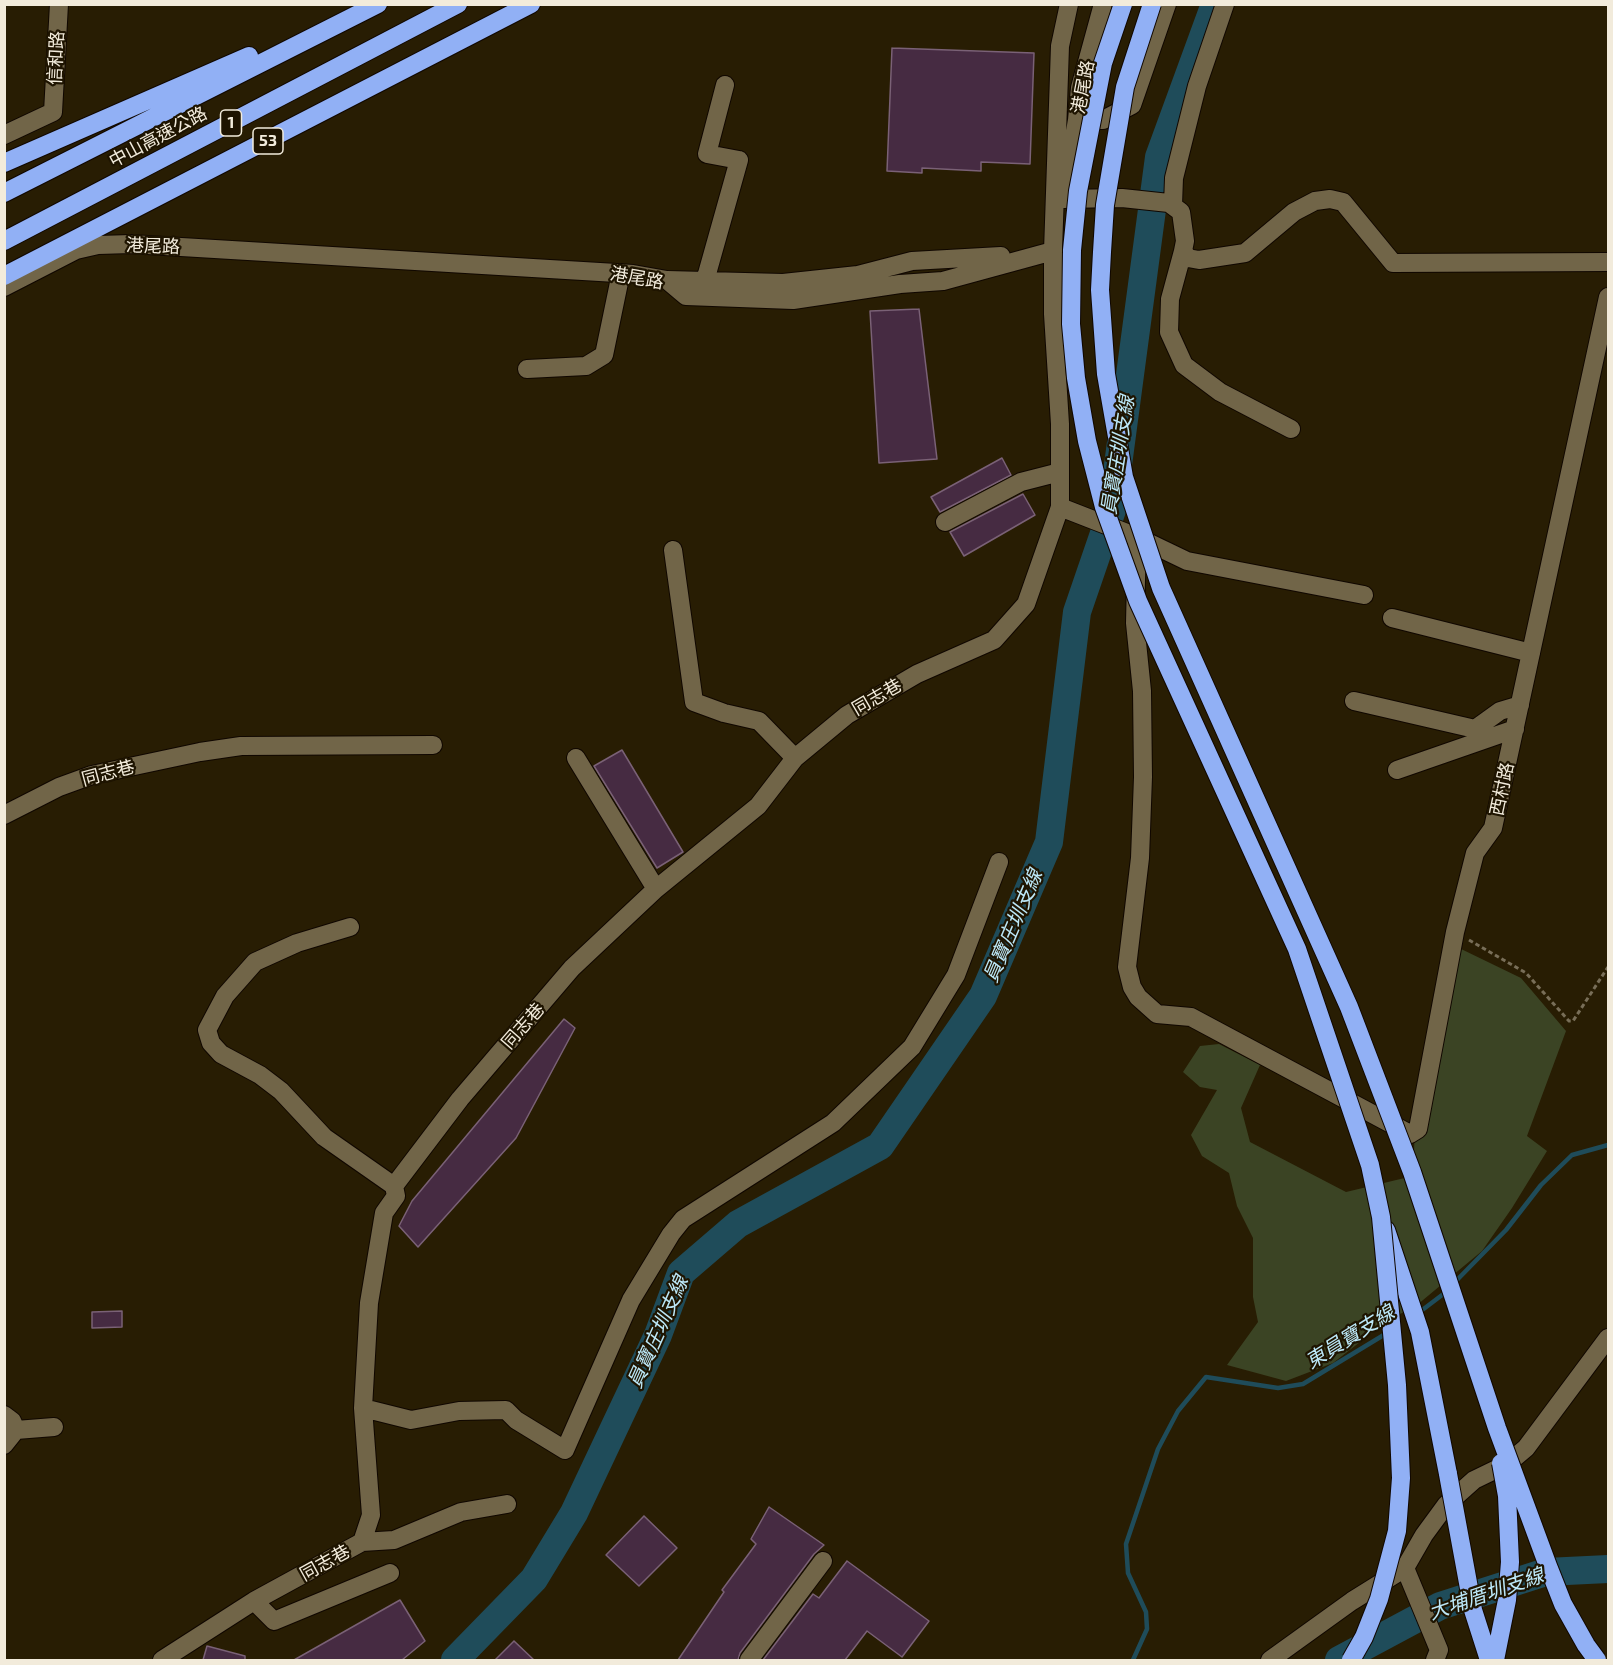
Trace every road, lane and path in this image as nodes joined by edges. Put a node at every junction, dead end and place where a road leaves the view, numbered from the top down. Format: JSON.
{"nodes":[{"id":1,"x":58,"y":4,"type":"edge"},
{"id":2,"x":366,"y":4,"type":"edge"},
{"id":3,"x":378,"y":4,"type":"edge"},
{"id":4,"x":458,"y":4,"type":"edge"},
{"id":5,"x":531,"y":4,"type":"edge"},
{"id":6,"x":1069,"y":4,"type":"edge"},
{"id":7,"x":1103,"y":4,"type":"edge"},
{"id":8,"x":1123,"y":4,"type":"edge"},
{"id":9,"x":1152,"y":4,"type":"edge"},
{"id":10,"x":1167,"y":4,"type":"edge"},
{"id":11,"x":1225,"y":4,"type":"edge"},
{"id":12,"x":725,"y":86,"type":"dead end"},
{"id":13,"x":1077,"y":120,"type":"junction"},
{"id":14,"x":4,"y":135,"type":"edge"},
{"id":15,"x":4,"y":163,"type":"edge"},
{"id":16,"x":4,"y":193,"type":"edge"},
{"id":17,"x":1063,"y":199,"type":"junction"},
{"id":18,"x":1171,"y":204,"type":"junction"},
{"id":19,"x":4,"y":241,"type":"edge"},
{"id":20,"x":1053,"y":251,"type":"junction"},
{"id":21,"x":1183,"y":251,"type":"junction"},
{"id":22,"x":1608,"y":262,"type":"edge"},
{"id":23,"x":621,"y":273,"type":"junction"},
{"id":24,"x":4,"y":276,"type":"edge"},
{"id":25,"x":667,"y":280,"type":"junction"},
{"id":26,"x":705,"y":281,"type":"junction"},
{"id":27,"x":5,"y":287,"type":"edge"},
{"id":28,"x":1608,"y":297,"type":"edge"},
{"id":29,"x":527,"y":369,"type":"dead end"},
{"id":30,"x":1291,"y":429,"type":"dead end"},
{"id":31,"x":1060,"y":472,"type":"junction"},
{"id":32,"x":1060,"y":507,"type":"junction"},
{"id":33,"x":945,"y":522,"type":"dead end"},
{"id":34,"x":1137,"y":537,"type":"junction"},
{"id":35,"x":673,"y":550,"type":"dead end"},
{"id":36,"x":1364,"y":595,"type":"dead end"},
{"id":37,"x":1392,"y":618,"type":"dead end"},
{"id":38,"x":1531,"y":653,"type":"junction"},
{"id":39,"x":1354,"y":700,"type":"dead end"},
{"id":40,"x":1520,"y":705,"type":"junction"},
{"id":41,"x":1515,"y":729,"type":"junction"},
{"id":42,"x":433,"y":745,"type":"dead end"},
{"id":43,"x":576,"y":758,"type":"dead end"},
{"id":44,"x":795,"y":758,"type":"junction"},
{"id":45,"x":1397,"y":770,"type":"dead end"},
{"id":46,"x":4,"y":815,"type":"edge"},
{"id":47,"x":999,"y":862,"type":"dead end"},
{"id":48,"x":656,"y":889,"type":"junction"},
{"id":49,"x":350,"y":927,"type":"dead end"},
{"id":50,"x":1455,"y":932,"type":"junction"},
{"id":51,"x":1608,"y":967,"type":"edge"},
{"id":52,"x":394,"y":1186,"type":"junction"},
{"id":53,"x":1381,"y":1217,"type":"junction"},
{"id":54,"x":1608,"y":1338,"type":"edge"},
{"id":55,"x":363,"y":1408,"type":"junction"},
{"id":56,"x":10,"y":1423,"type":"edge"},
{"id":57,"x":54,"y":1427,"type":"dead end"},
{"id":58,"x":1497,"y":1428,"type":"junction"},
{"id":59,"x":4,"y":1445,"type":"edge"},
{"id":60,"x":507,"y":1504,"type":"dead end"},
{"id":61,"x":362,"y":1542,"type":"junction"},
{"id":62,"x":823,"y":1561,"type":"dead end"},
{"id":63,"x":1405,"y":1569,"type":"junction"},
{"id":64,"x":390,"y":1573,"type":"dead end"},
{"id":65,"x":254,"y":1601,"type":"junction"},
{"id":66,"x":190,"y":1641,"type":"junction"},
{"id":67,"x":162,"y":1660,"type":"edge"},
{"id":68,"x":186,"y":1660,"type":"edge"},
{"id":69,"x":749,"y":1660,"type":"edge"},
{"id":70,"x":1270,"y":1660,"type":"edge"},
{"id":71,"x":1351,"y":1660,"type":"edge"},
{"id":72,"x":1435,"y":1660,"type":"edge"},
{"id":73,"x":1489,"y":1660,"type":"edge"},
{"id":74,"x":1495,"y":1660,"type":"edge"},
{"id":75,"x":1598,"y":1660,"type":"edge"}],
"edges":[{"from":1,"to":14,"type":"street","name":"信和路"},
{"from":2,"to":15,"type":"highway"},
{"from":3,"to":16,"type":"highway","name":"中山高速公路","number":"1"},
{"from":4,"to":19,"type":"highway","name":"中山高速公路","number":"1"},
{"from":5,"to":24,"type":"highway","number":"53"},
{"from":6,"to":20,"type":"street"},
{"from":7,"to":13,"type":"street","name":"港尾路"},
{"from":8,"to":53,"type":"highway","bridge":true},
{"from":9,"to":58,"type":"highway","bridge":true},
{"from":10,"to":13,"type":"street"},
{"from":11,"to":18,"type":"street"},
{"from":12,"to":26,"type":"street"},
{"from":13,"to":17,"type":"street","name":"港尾路"},
{"from":17,"to":18,"type":"street"},
{"from":17,"to":20,"type":"street","name":"港尾路"},
{"from":18,"to":21,"type":"street"},
{"from":20,"to":25,"type":"street","name":"港尾路"},
{"from":20,"to":26,"type":"street"},
{"from":20,"to":31,"type":"street","name":"同志巷"},
{"from":21,"to":22,"type":"street"},
{"from":21,"to":30,"type":"street"},
{"from":23,"to":25,"type":"street","name":"港尾路"},
{"from":23,"to":27,"type":"street","name":"港尾路"},
{"from":23,"to":29,"type":"street"},
{"from":25,"to":26,"type":"street"},
{"from":28,"to":38,"type":"street","name":"西村路"},
{"from":31,"to":32,"type":"street","name":"同志巷"},
{"from":31,"to":33,"type":"street"},
{"from":32,"to":34,"type":"street"},
{"from":32,"to":44,"type":"street","name":"同志巷"},
{"from":34,"to":36,"type":"street"},
{"from":34,"to":50,"type":"street","name":"西村路"},
{"from":35,"to":44,"type":"street"},
{"from":37,"to":38,"type":"street"},
{"from":38,"to":40,"type":"street","name":"西村路"},
{"from":39,"to":40,"type":"street"},
{"from":40,"to":41,"type":"street","name":"西村路"},
{"from":41,"to":45,"type":"street"},
{"from":41,"to":50,"type":"street","name":"西村路"},
{"from":42,"to":46,"type":"street","name":"同志巷"},
{"from":43,"to":48,"type":"street"},
{"from":44,"to":48,"type":"street","name":"同志巷"},
{"from":47,"to":55,"type":"street"},
{"from":48,"to":52,"type":"street","name":"同志巷"},
{"from":49,"to":52,"type":"street"},
{"from":50,"to":51,"type":"path"},
{"from":52,"to":55,"type":"street","name":"同志巷"},
{"from":53,"to":71,"type":"highway","bridge":true},
{"from":53,"to":73,"type":"highway","bridge":true},
{"from":54,"to":63,"type":"street"},
{"from":55,"to":61,"type":"street","name":"同志巷"},
{"from":56,"to":57,"type":"street"},
{"from":56,"to":59,"type":"street"},
{"from":58,"to":74,"type":"highway","bridge":true},
{"from":58,"to":75,"type":"highway","bridge":true},
{"from":60,"to":61,"type":"street"},
{"from":61,"to":65,"type":"street","name":"同志巷"},
{"from":62,"to":69,"type":"street"},
{"from":63,"to":70,"type":"street"},
{"from":63,"to":72,"type":"street"},
{"from":64,"to":65,"type":"street"},
{"from":65,"to":66,"type":"street","name":"同志巷"},
{"from":66,"to":67,"type":"street","name":"同志巷"},
{"from":66,"to":68,"type":"street"}]}
